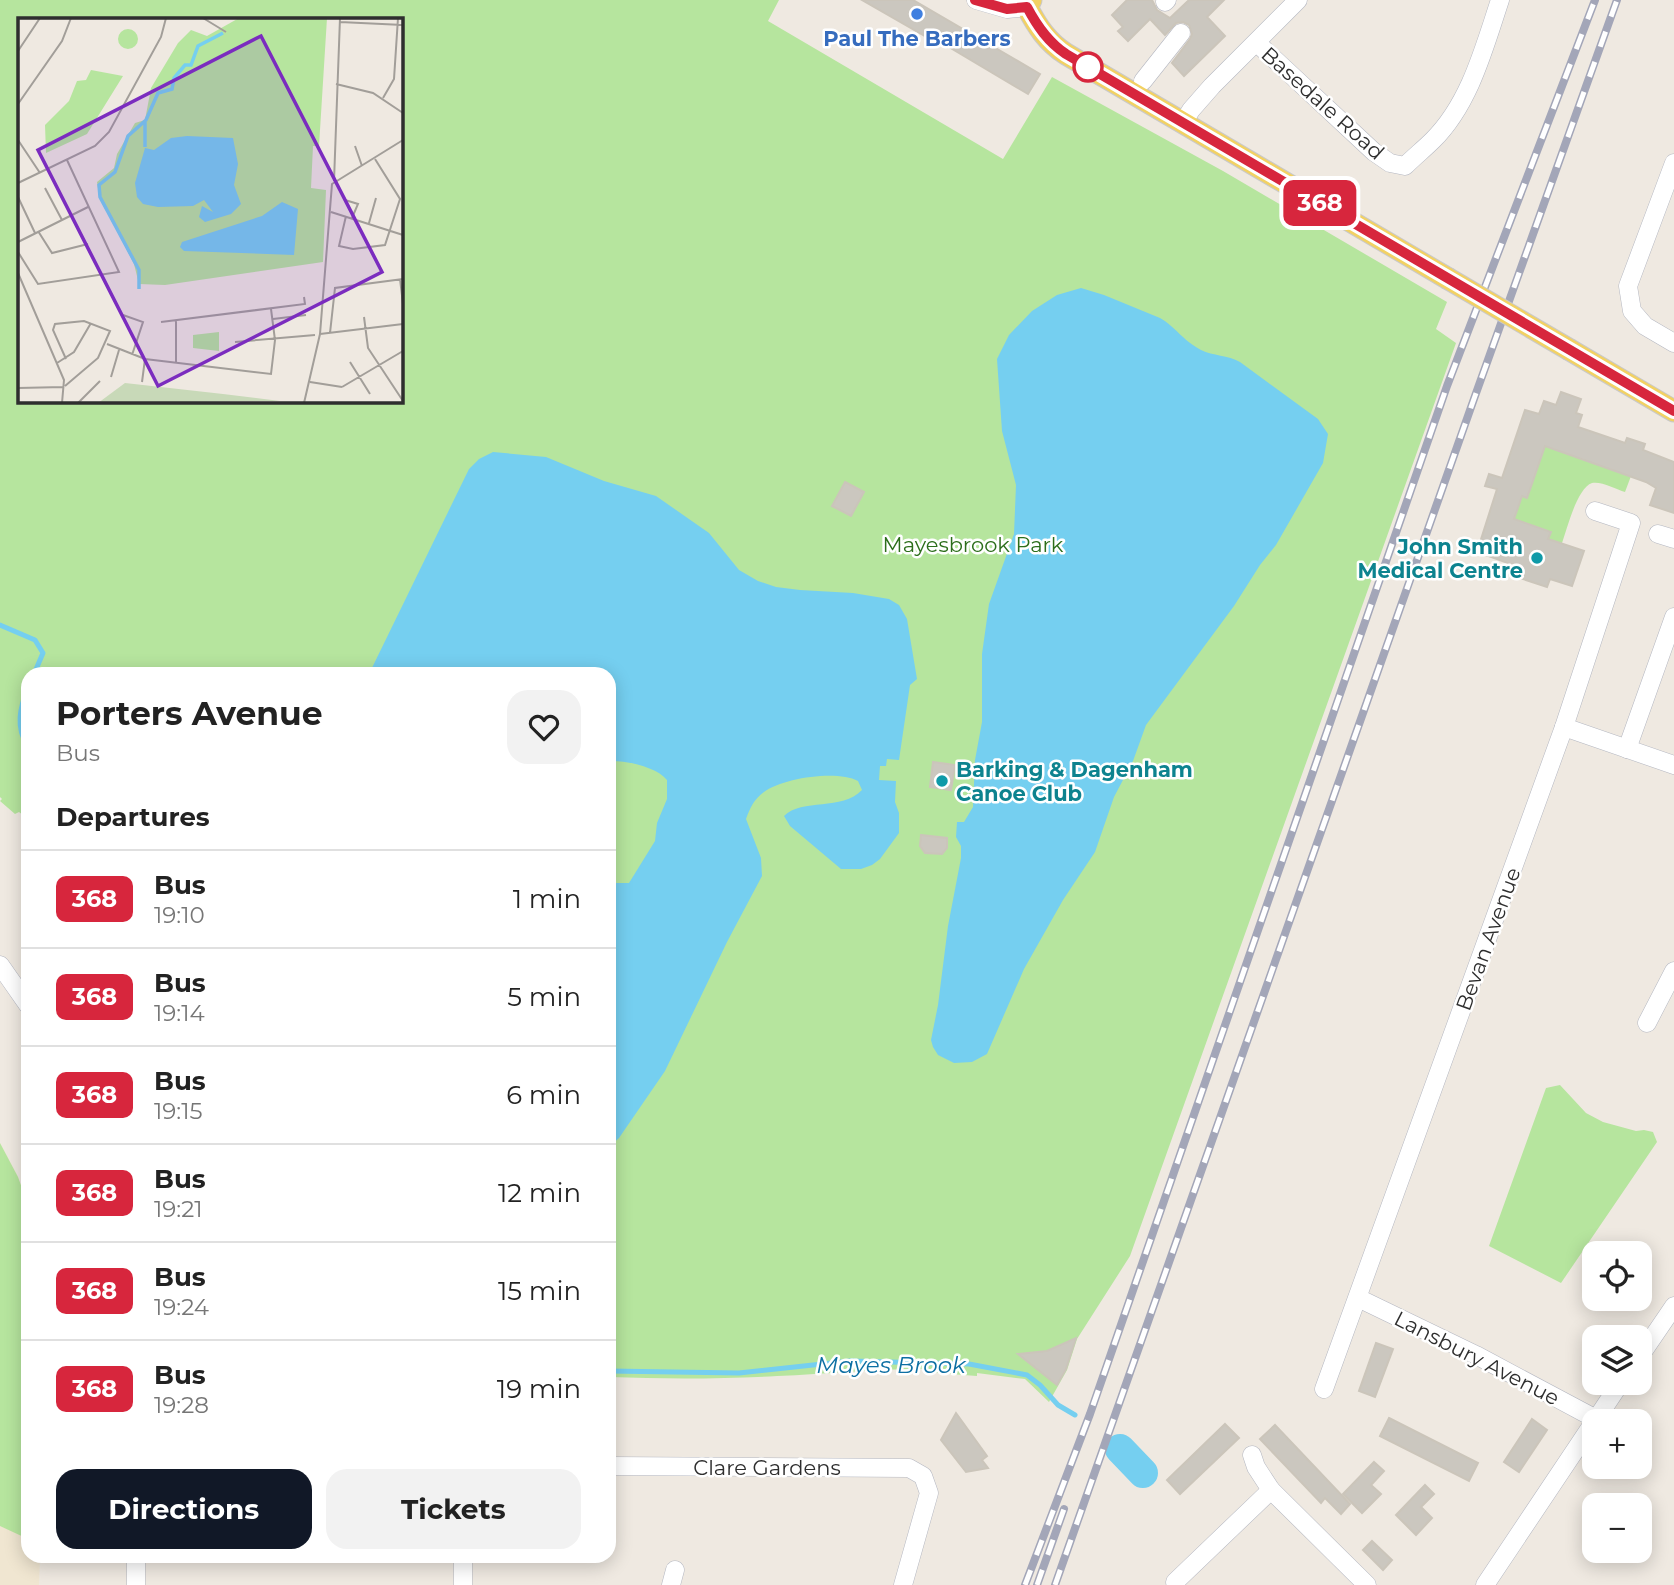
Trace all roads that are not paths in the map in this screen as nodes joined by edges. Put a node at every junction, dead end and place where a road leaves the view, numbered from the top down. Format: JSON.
{"nodes":[{"id":1,"x":976,"y":0,"type":"edge"},
{"id":2,"x":1500,"y":0,"type":"edge"},
{"id":3,"x":1289,"y":3,"type":"edge"},
{"id":4,"x":1029,"y":4,"type":"edge"},
{"id":5,"x":1181,"y":33,"type":"dead end"},
{"id":6,"x":1257,"y":43,"type":"junction"},
{"id":7,"x":1143,"y":81,"type":"dead end"},
{"id":8,"x":1183,"y":123,"type":"junction"},
{"id":9,"x":1674,"y":163,"type":"edge"},
{"id":10,"x":1674,"y":343,"type":"edge"},
{"id":11,"x":1674,"y":411,"type":"edge"},
{"id":12,"x":1595,"y":511,"type":"dead end"},
{"id":13,"x":1674,"y":617,"type":"edge"},
{"id":14,"x":1564,"y":727,"type":"junction"},
{"id":15,"x":1627,"y":749,"type":"junction"},
{"id":16,"x":1674,"y":765,"type":"edge"},
{"id":17,"x":0,"y":965,"type":"edge"},
{"id":18,"x":1674,"y":971,"type":"edge"},
{"id":19,"x":21,"y":995,"type":"edge"},
{"id":20,"x":1647,"y":1023,"type":"dead end"},
{"id":21,"x":1358,"y":1298,"type":"junction"},
{"id":22,"x":1674,"y":1306,"type":"edge"},
{"id":23,"x":1652,"y":1338,"type":"edge"},
{"id":24,"x":1324,"y":1390,"type":"dead end"},
{"id":25,"x":1582,"y":1414,"type":"edge"},
{"id":26,"x":1582,"y":1441,"type":"edge"},
{"id":27,"x":1252,"y":1455,"type":"dead end"},
{"id":28,"x":616,"y":1466,"type":"edge"},
{"id":29,"x":1270,"y":1490,"type":"junction"},
{"id":30,"x":136,"y":1563,"type":"edge"},
{"id":31,"x":463,"y":1563,"type":"edge"},
{"id":32,"x":1175,"y":1582,"type":"dead end"},
{"id":33,"x":1487,"y":1584,"type":"edge"},
{"id":34,"x":136,"y":1585,"type":"edge"},
{"id":35,"x":463,"y":1585,"type":"edge"},
{"id":36,"x":903,"y":1585,"type":"edge"},
{"id":37,"x":1367,"y":1585,"type":"edge"}],
"edges":[{"from":1,"to":4,"type":"street"},
{"from":2,"to":6,"type":"street","name":"Basedale Road"},
{"from":3,"to":6,"type":"street"},
{"from":4,"to":8,"type":"main road"},
{"from":5,"to":7,"type":"street"},
{"from":6,"to":8,"type":"street"},
{"from":8,"to":11,"type":"main road","bridge":true},
{"from":9,"to":10,"type":"street"},
{"from":12,"to":14,"type":"street","name":"Bevan Avenue"},
{"from":13,"to":15,"type":"street"},
{"from":14,"to":15,"type":"street"},
{"from":14,"to":21,"type":"street","name":"Bevan Avenue"},
{"from":15,"to":16,"type":"street"},
{"from":17,"to":19,"type":"street"},
{"from":18,"to":20,"type":"street"},
{"from":21,"to":24,"type":"street","name":"Bevan Avenue"},
{"from":21,"to":25,"type":"street","name":"Lansbury Avenue"},
{"from":22,"to":23,"type":"street"},
{"from":26,"to":33,"type":"street"},
{"from":27,"to":29,"type":"street"},
{"from":28,"to":36,"type":"street","name":"Clare Gardens"},
{"from":29,"to":32,"type":"street"},
{"from":29,"to":37,"type":"street"},
{"from":30,"to":34,"type":"street"},
{"from":31,"to":35,"type":"street"}]}
